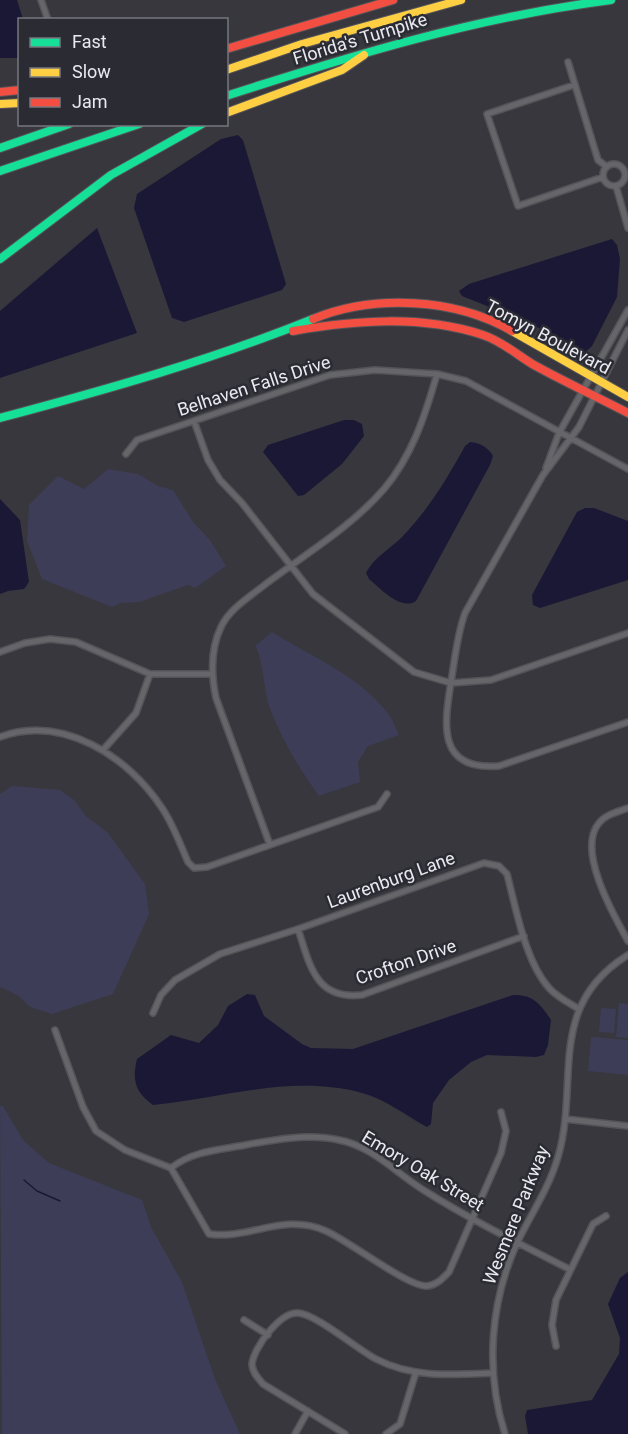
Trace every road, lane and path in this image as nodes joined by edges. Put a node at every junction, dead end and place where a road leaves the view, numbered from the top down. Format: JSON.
{"nodes":[{"id":1,"x":41,"y":0,"type":"edge"},
{"id":2,"x":393,"y":0,"type":"edge"},
{"id":3,"x":461,"y":0,"type":"edge"},
{"id":4,"x":611,"y":0,"type":"edge"},
{"id":5,"x":47,"y":18,"type":"edge"},
{"id":6,"x":228,"y":48,"type":"edge"},
{"id":7,"x":375,"y":48,"type":"junction"},
{"id":8,"x":568,"y":62,"type":"dead end"},
{"id":9,"x":228,"y":69,"type":"edge"},
{"id":10,"x":574,"y":85,"type":"junction"},
{"id":11,"x":18,"y":90,"type":"edge"},
{"id":12,"x":0,"y":92,"type":"edge"},
{"id":13,"x":228,"y":95,"type":"edge"},
{"id":14,"x":18,"y":103,"type":"edge"},
{"id":15,"x":0,"y":104,"type":"edge"},
{"id":16,"x":228,"y":112,"type":"edge"},
{"id":17,"x":63,"y":126,"type":"edge"},
{"id":18,"x":133,"y":126,"type":"edge"},
{"id":19,"x":198,"y":126,"type":"edge"},
{"id":20,"x":0,"y":148,"type":"edge"},
{"id":21,"x":628,"y":163,"type":"edge"},
{"id":22,"x":607,"y":167,"type":"junction"},
{"id":23,"x":620,"y":167,"type":"junction"},
{"id":24,"x":0,"y":171,"type":"edge"},
{"id":25,"x":626,"y":173,"type":"edge"},
{"id":26,"x":603,"y":177,"type":"junction"},
{"id":27,"x":616,"y":186,"type":"junction"},
{"id":28,"x":626,"y":217,"type":"edge"},
{"id":29,"x":628,"y":228,"type":"edge"},
{"id":30,"x":0,"y":259,"type":"edge"},
{"id":31,"x":628,"y":310,"type":"edge"},
{"id":32,"x":628,"y":330,"type":"edge"},
{"id":33,"x":276,"y":334,"type":"junction"},
{"id":34,"x":437,"y":374,"type":"junction"},
{"id":35,"x":592,"y":377,"type":"junction"},
{"id":36,"x":601,"y":383,"type":"junction"},
{"id":37,"x":585,"y":391,"type":"junction"},
{"id":38,"x":595,"y":396,"type":"junction"},
{"id":39,"x":628,"y":398,"type":"edge"},
{"id":40,"x":573,"y":411,"type":"junction"},
{"id":41,"x":628,"y":413,"type":"edge"},
{"id":42,"x":0,"y":418,"type":"edge"},
{"id":43,"x":584,"y":418,"type":"junction"},
{"id":44,"x":194,"y":421,"type":"junction"},
{"id":45,"x":559,"y":433,"type":"junction"},
{"id":46,"x":570,"y":440,"type":"junction"},
{"id":47,"x":126,"y":454,"type":"dead end"},
{"id":48,"x":628,"y":469,"type":"edge"},
{"id":49,"x":543,"y":475,"type":"junction"},
{"id":50,"x":290,"y":566,"type":"junction"},
{"id":51,"x":628,"y":633,"type":"edge"},
{"id":52,"x":0,"y":652,"type":"edge"},
{"id":53,"x":150,"y":674,"type":"junction"},
{"id":54,"x":211,"y":674,"type":"junction"},
{"id":55,"x":451,"y":682,"type":"junction"},
{"id":56,"x":628,"y":722,"type":"edge"},
{"id":57,"x":0,"y":737,"type":"edge"},
{"id":58,"x":103,"y":750,"type":"junction"},
{"id":59,"x":387,"y":794,"type":"dead end"},
{"id":60,"x":628,"y":808,"type":"edge"},
{"id":61,"x":270,"y":845,"type":"junction"},
{"id":62,"x":298,"y":929,"type":"junction"},
{"id":63,"x":524,"y":936,"type":"junction"},
{"id":64,"x":628,"y":941,"type":"edge"},
{"id":65,"x":628,"y":955,"type":"edge"},
{"id":66,"x":579,"y":1009,"type":"junction"},
{"id":67,"x":153,"y":1013,"type":"dead end"},
{"id":68,"x":55,"y":1030,"type":"dead end"},
{"id":69,"x":501,"y":1112,"type":"dead end"},
{"id":70,"x":565,"y":1119,"type":"junction"},
{"id":71,"x":628,"y":1126,"type":"edge"},
{"id":72,"x":171,"y":1168,"type":"junction"},
{"id":73,"x":606,"y":1216,"type":"dead end"},
{"id":74,"x":471,"y":1218,"type":"junction"},
{"id":75,"x":517,"y":1243,"type":"junction"},
{"id":76,"x":569,"y":1269,"type":"junction"},
{"id":77,"x":244,"y":1320,"type":"dead end"},
{"id":78,"x":268,"y":1335,"type":"junction"},
{"id":79,"x":556,"y":1346,"type":"dead end"},
{"id":80,"x":416,"y":1372,"type":"junction"},
{"id":81,"x":492,"y":1373,"type":"junction"},
{"id":82,"x":308,"y":1411,"type":"junction"},
{"id":83,"x":295,"y":1434,"type":"edge"},
{"id":84,"x":345,"y":1434,"type":"edge"},
{"id":85,"x":386,"y":1434,"type":"edge"},
{"id":86,"x":505,"y":1434,"type":"edge"}],
"edges":[{"from":1,"to":5,"type":"street"},
{"from":2,"to":6,"type":"main road"},
{"from":3,"to":9,"type":"main road","name":"Florida's Turnpike"},
{"from":4,"to":7,"type":"main road","name":"Florida's Turnpike"},
{"from":7,"to":13,"type":"main road","name":"Florida's Turnpike"},
{"from":7,"to":16,"type":"main road"},
{"from":8,"to":10,"type":"street"},
{"from":10,"to":22,"type":"street"},
{"from":10,"to":26,"type":"street"},
{"from":11,"to":12,"type":"main road"},
{"from":14,"to":15,"type":"main road"},
{"from":17,"to":20,"type":"main road"},
{"from":18,"to":24,"type":"main road"},
{"from":19,"to":30,"type":"main road"},
{"from":21,"to":23,"type":"street"},
{"from":22,"to":23,"type":"street"},
{"from":22,"to":26,"type":"street"},
{"from":23,"to":25,"type":"street"},
{"from":25,"to":27,"type":"street"},
{"from":26,"to":27,"type":"street"},
{"from":27,"to":28,"type":"street"},
{"from":28,"to":29,"type":"street"},
{"from":31,"to":35,"type":"street"},
{"from":32,"to":36,"type":"street"},
{"from":33,"to":35,"type":"main road","name":"Tomyn Boulevard"},
{"from":33,"to":37,"type":"main road","name":"Tomyn Boulevard"},
{"from":33,"to":42,"type":"main road","name":"Tomyn Boulevard"},
{"from":34,"to":44,"type":"street","name":"Belhaven Falls Drive"},
{"from":34,"to":45,"type":"street","name":"Belhaven Falls Drive"},
{"from":34,"to":50,"type":"street"},
{"from":35,"to":36,"type":"main road","name":"Tomyn Boulevard"},
{"from":35,"to":37,"type":"street"},
{"from":36,"to":38,"type":"street"},
{"from":36,"to":39,"type":"main road","name":"Tomyn Boulevard"},
{"from":37,"to":38,"type":"main road","name":"Tomyn Boulevard"},
{"from":37,"to":40,"type":"street"},
{"from":38,"to":41,"type":"main road","name":"Tomyn Boulevard"},
{"from":38,"to":43,"type":"street"},
{"from":40,"to":43,"type":"street"},
{"from":40,"to":45,"type":"street"},
{"from":43,"to":46,"type":"street"},
{"from":44,"to":47,"type":"street","name":"Belhaven Falls Drive"},
{"from":44,"to":50,"type":"street"},
{"from":45,"to":46,"type":"street","name":"Belhaven Falls Drive"},
{"from":45,"to":49,"type":"street"},
{"from":46,"to":48,"type":"street","name":"Belhaven Falls Drive"},
{"from":46,"to":49,"type":"street"},
{"from":49,"to":55,"type":"street"},
{"from":50,"to":54,"type":"street"},
{"from":50,"to":55,"type":"street"},
{"from":51,"to":55,"type":"street"},
{"from":52,"to":53,"type":"street"},
{"from":53,"to":54,"type":"street"},
{"from":53,"to":58,"type":"street"},
{"from":54,"to":61,"type":"street"},
{"from":55,"to":56,"type":"street"},
{"from":57,"to":58,"type":"street"},
{"from":58,"to":61,"type":"street"},
{"from":59,"to":61,"type":"street"},
{"from":60,"to":64,"type":"street"},
{"from":62,"to":63,"type":"street","name":"Crofton Drive"},
{"from":62,"to":63,"type":"street","name":"Laurenburg Lane"},
{"from":62,"to":67,"type":"street","name":"Laurenburg Lane"},
{"from":63,"to":66,"type":"street","name":"Laurenburg Lane"},
{"from":65,"to":66,"type":"street","name":"Wesmere Parkway"},
{"from":66,"to":70,"type":"street","name":"Wesmere Parkway"},
{"from":68,"to":72,"type":"street"},
{"from":69,"to":74,"type":"street"},
{"from":70,"to":71,"type":"street"},
{"from":70,"to":75,"type":"street","name":"Wesmere Parkway"},
{"from":72,"to":74,"type":"street","name":"Emory Oak Street"},
{"from":72,"to":74,"type":"street"},
{"from":73,"to":76,"type":"street"},
{"from":74,"to":75,"type":"street","name":"Emory Oak Street"},
{"from":75,"to":76,"type":"street","name":"Emory Oak Street"},
{"from":75,"to":81,"type":"street","name":"Wesmere Parkway"},
{"from":76,"to":79,"type":"street"},
{"from":77,"to":78,"type":"street"},
{"from":78,"to":80,"type":"street"},
{"from":78,"to":82,"type":"street"},
{"from":80,"to":81,"type":"street"},
{"from":80,"to":85,"type":"street"},
{"from":81,"to":86,"type":"street","name":"Wesmere Parkway"},
{"from":82,"to":83,"type":"street"},
{"from":82,"to":84,"type":"street"}]}
